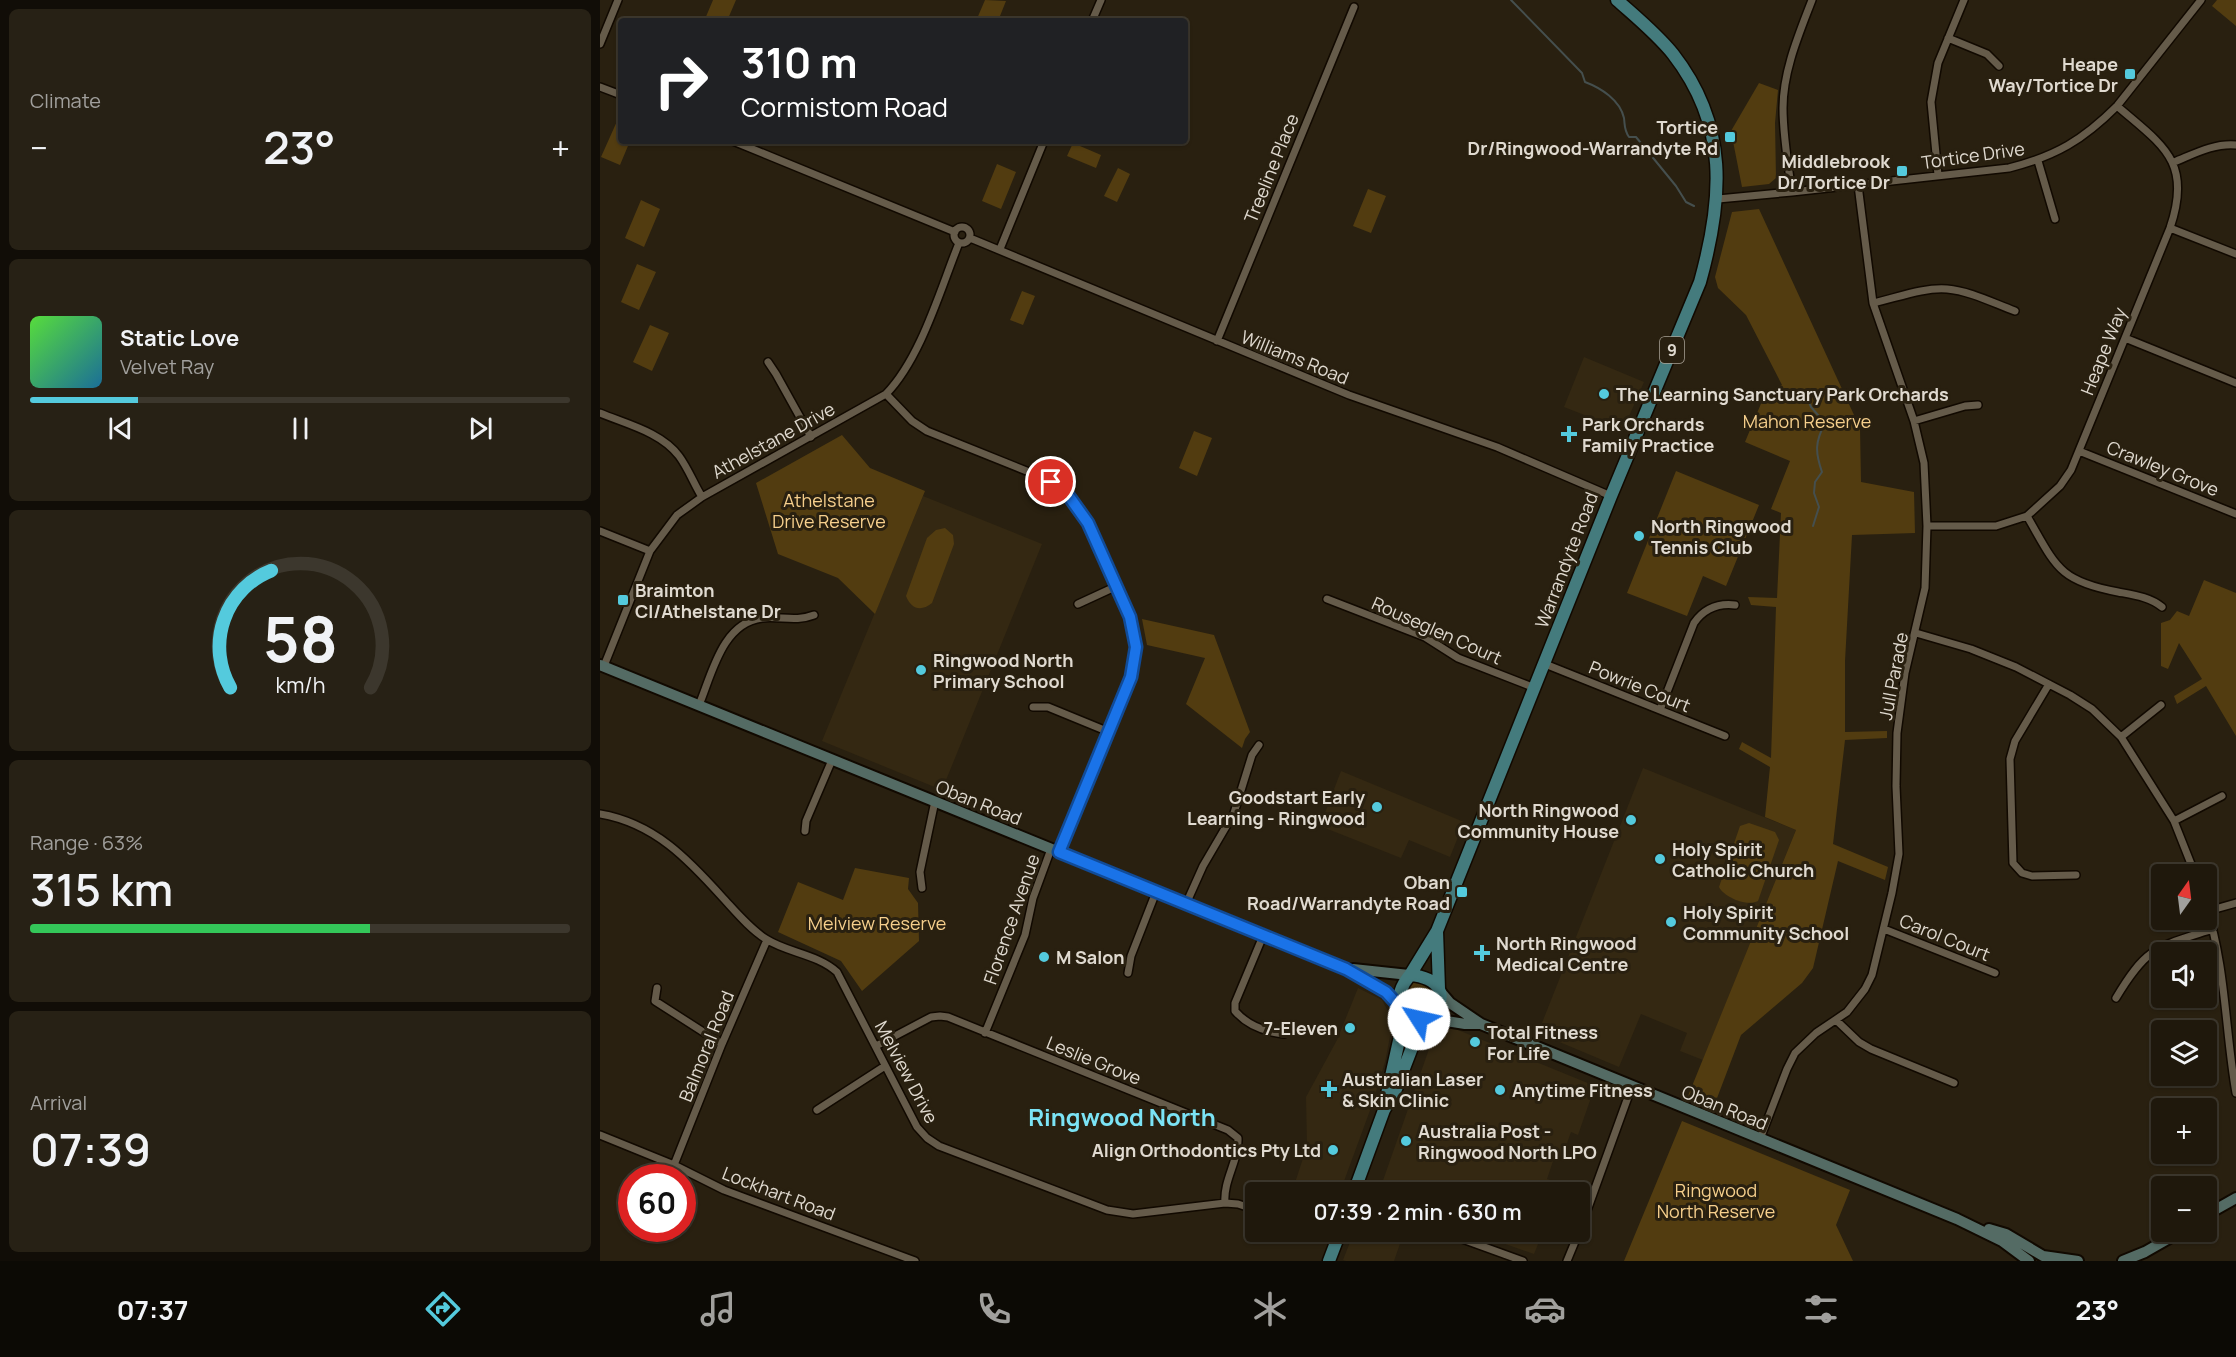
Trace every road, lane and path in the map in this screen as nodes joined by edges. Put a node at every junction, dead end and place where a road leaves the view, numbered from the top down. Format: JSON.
{"nodes":[{"id":1,"x":618,"y":0,"type":"edge"},
{"id":2,"x":1101,"y":0,"type":"edge"},
{"id":3,"x":1617,"y":0,"type":"edge"},
{"id":4,"x":1812,"y":0,"type":"edge"},
{"id":5,"x":1964,"y":0,"type":"edge"},
{"id":6,"x":2201,"y":0,"type":"edge"},
{"id":7,"x":1354,"y":7,"type":"dead end"},
{"id":8,"x":1093,"y":18,"type":"edge"},
{"id":9,"x":1948,"y":38,"type":"junction"},
{"id":10,"x":600,"y":44,"type":"edge"},
{"id":11,"x":1999,"y":66,"type":"dead end"},
{"id":12,"x":600,"y":87,"type":"edge"},
{"id":13,"x":618,"y":94,"type":"edge"},
{"id":14,"x":2116,"y":106,"type":"junction"},
{"id":15,"x":740,"y":144,"type":"edge"},
{"id":16,"x":1043,"y":144,"type":"edge"},
{"id":17,"x":2236,"y":145,"type":"edge"},
{"id":18,"x":2038,"y":161,"type":"junction"},
{"id":19,"x":2174,"y":162,"type":"junction"},
{"id":20,"x":1938,"y":175,"type":"junction"},
{"id":21,"x":1858,"y":185,"type":"junction"},
{"id":22,"x":1792,"y":192,"type":"junction"},
{"id":23,"x":1718,"y":199,"type":"junction"},
{"id":24,"x":2055,"y":219,"type":"dead end"},
{"id":25,"x":2170,"y":228,"type":"junction"},
{"id":26,"x":955,"y":232,"type":"junction"},
{"id":27,"x":970,"y":238,"type":"junction"},
{"id":28,"x":959,"y":243,"type":"junction"},
{"id":29,"x":1000,"y":249,"type":"junction"},
{"id":30,"x":2236,"y":254,"type":"edge"},
{"id":31,"x":1873,"y":303,"type":"junction"},
{"id":32,"x":2015,"y":310,"type":"dead end"},
{"id":33,"x":2125,"y":338,"type":"junction"},
{"id":34,"x":1216,"y":340,"type":"junction"},
{"id":35,"x":768,"y":362,"type":"dead end"},
{"id":36,"x":2236,"y":383,"type":"edge"},
{"id":37,"x":886,"y":394,"type":"junction"},
{"id":38,"x":1978,"y":405,"type":"dead end"},
{"id":39,"x":600,"y":413,"type":"edge"},
{"id":40,"x":1914,"y":422,"type":"junction"},
{"id":41,"x":811,"y":437,"type":"junction"},
{"id":42,"x":2079,"y":451,"type":"junction"},
{"id":43,"x":1611,"y":496,"type":"junction"},
{"id":44,"x":702,"y":497,"type":"junction"},
{"id":45,"x":2236,"y":514,"type":"edge"},
{"id":46,"x":2027,"y":516,"type":"junction"},
{"id":47,"x":1927,"y":526,"type":"junction"},
{"id":48,"x":600,"y":531,"type":"edge"},
{"id":49,"x":650,"y":551,"type":"junction"},
{"id":50,"x":1117,"y":586,"type":"junction"},
{"id":51,"x":1328,"y":599,"type":"dead end"},
{"id":52,"x":1078,"y":604,"type":"dead end"},
{"id":53,"x":1735,"y":605,"type":"dead end"},
{"id":54,"x":2162,"y":607,"type":"dead end"},
{"id":55,"x":814,"y":615,"type":"dead end"},
{"id":56,"x":1916,"y":633,"type":"junction"},
{"id":57,"x":1545,"y":664,"type":"junction"},
{"id":58,"x":602,"y":666,"type":"edge"},
{"id":59,"x":2049,"y":684,"type":"junction"},
{"id":60,"x":1534,"y":688,"type":"junction"},
{"id":61,"x":699,"y":705,"type":"junction"},
{"id":62,"x":2161,"y":705,"type":"dead end"},
{"id":63,"x":1033,"y":707,"type":"dead end"},
{"id":64,"x":1660,"y":710,"type":"junction"},
{"id":65,"x":1109,"y":732,"type":"junction"},
{"id":66,"x":1725,"y":736,"type":"dead end"},
{"id":67,"x":2121,"y":737,"type":"junction"},
{"id":68,"x":1259,"y":744,"type":"dead end"},
{"id":69,"x":832,"y":760,"type":"junction"},
{"id":70,"x":2222,"y":796,"type":"dead end"},
{"id":71,"x":935,"y":801,"type":"junction"},
{"id":72,"x":600,"y":814,"type":"edge"},
{"id":73,"x":2174,"y":821,"type":"junction"},
{"id":74,"x":805,"y":831,"type":"dead end"},
{"id":75,"x":1055,"y":850,"type":"junction"},
{"id":76,"x":2191,"y":864,"type":"edge"},
{"id":77,"x":2076,"y":875,"type":"dead end"},
{"id":78,"x":922,"y":888,"type":"dead end"},
{"id":79,"x":1156,"y":892,"type":"junction"},
{"id":80,"x":2236,"y":903,"type":"edge"},
{"id":81,"x":1186,"y":904,"type":"junction"},
{"id":82,"x":2217,"y":907,"type":"edge"},
{"id":83,"x":1884,"y":929,"type":"junction"},
{"id":84,"x":2210,"y":930,"type":"edge"},
{"id":85,"x":2213,"y":930,"type":"edge"},
{"id":86,"x":1437,"y":931,"type":"junction"},
{"id":87,"x":1263,"y":936,"type":"junction"},
{"id":88,"x":767,"y":940,"type":"junction"},
{"id":89,"x":1346,"y":969,"type":"junction"},
{"id":90,"x":1128,"y":973,"type":"dead end"},
{"id":91,"x":1995,"y":973,"type":"dead end"},
{"id":92,"x":1409,"y":975,"type":"junction"},
{"id":93,"x":657,"y":988,"type":"dead end"},
{"id":94,"x":1439,"y":989,"type":"junction"},
{"id":95,"x":2116,"y":998,"type":"dead end"},
{"id":96,"x":1398,"y":1004,"type":"junction"},
{"id":97,"x":1428,"y":1018,"type":"junction"},
{"id":98,"x":1837,"y":1021,"type":"junction"},
{"id":99,"x":1481,"y":1024,"type":"junction"},
{"id":100,"x":986,"y":1033,"type":"junction"},
{"id":101,"x":1284,"y":1034,"type":"dead end"},
{"id":102,"x":722,"y":1044,"type":"junction"},
{"id":103,"x":876,"y":1046,"type":"junction"},
{"id":104,"x":885,"y":1066,"type":"junction"},
{"id":105,"x":1954,"y":1083,"type":"dead end"},
{"id":106,"x":1632,"y":1086,"type":"junction"},
{"id":107,"x":2236,"y":1093,"type":"edge"},
{"id":108,"x":817,"y":1110,"type":"dead end"},
{"id":109,"x":1384,"y":1110,"type":"junction"},
{"id":110,"x":600,"y":1136,"type":"edge"},
{"id":111,"x":1760,"y":1139,"type":"junction"},
{"id":112,"x":672,"y":1164,"type":"edge"},
{"id":113,"x":675,"y":1164,"type":"edge"},
{"id":114,"x":696,"y":1176,"type":"edge"},
{"id":115,"x":1358,"y":1182,"type":"edge"},
{"id":116,"x":2236,"y":1198,"type":"edge"},
{"id":117,"x":1590,"y":1201,"type":"edge"},
{"id":118,"x":1225,"y":1203,"type":"junction"},
{"id":119,"x":1245,"y":1206,"type":"edge"},
{"id":120,"x":2217,"y":1209,"type":"edge"},
{"id":121,"x":1957,"y":1219,"type":"junction"},
{"id":122,"x":1336,"y":1242,"type":"edge"},
{"id":123,"x":1471,"y":1242,"type":"edge"},
{"id":124,"x":1575,"y":1242,"type":"edge"},
{"id":125,"x":2163,"y":1242,"type":"edge"},
{"id":126,"x":2137,"y":1258,"type":"edge"},
{"id":127,"x":2062,"y":1260,"type":"edge"},
{"id":128,"x":915,"y":1261,"type":"edge"},
{"id":129,"x":1329,"y":1261,"type":"edge"},
{"id":130,"x":1523,"y":1261,"type":"edge"},
{"id":131,"x":1567,"y":1261,"type":"edge"},
{"id":132,"x":2029,"y":1261,"type":"edge"},
{"id":133,"x":2078,"y":1261,"type":"edge"},
{"id":134,"x":2123,"y":1261,"type":"edge"}],
"edges":[{"from":1,"to":10,"type":"street"},
{"from":2,"to":8,"type":"street"},
{"from":3,"to":23,"type":"main road","number":"9"},
{"from":4,"to":22,"type":"street"},
{"from":5,"to":9,"type":"street"},
{"from":6,"to":14,"type":"street","name":"Tortice Drive"},
{"from":7,"to":34,"type":"street","name":"Treeline Place"},
{"from":9,"to":11,"type":"street"},
{"from":9,"to":20,"type":"street"},
{"from":12,"to":13,"type":"street"},
{"from":14,"to":18,"type":"street","name":"Tortice Drive"},
{"from":14,"to":19,"type":"street"},
{"from":15,"to":26,"type":"street"},
{"from":16,"to":29,"type":"street"},
{"from":17,"to":19,"type":"street"},
{"from":18,"to":20,"type":"street","name":"Tortice Drive"},
{"from":18,"to":24,"type":"street"},
{"from":19,"to":25,"type":"street","name":"Heape Way"},
{"from":20,"to":21,"type":"street","name":"Tortice Drive"},
{"from":21,"to":22,"type":"street","name":"Tortice Drive"},
{"from":21,"to":31,"type":"street","name":"Jull Parade"},
{"from":22,"to":23,"type":"street","name":"Tortice Drive"},
{"from":23,"to":43,"type":"main road","name":"Warrandyte Road","number":"9"},
{"from":25,"to":30,"type":"street"},
{"from":25,"to":33,"type":"street","name":"Heape Way"},
{"from":26,"to":27,"type":"street"},
{"from":26,"to":28,"type":"street"},
{"from":27,"to":28,"type":"street"},
{"from":27,"to":29,"type":"street","name":"Williams Road"},
{"from":28,"to":37,"type":"street","name":"Athelstane Drive"},
{"from":29,"to":34,"type":"street","name":"Williams Road"},
{"from":31,"to":32,"type":"street"},
{"from":31,"to":40,"type":"street","name":"Jull Parade"},
{"from":33,"to":36,"type":"street"},
{"from":33,"to":42,"type":"street","name":"Heape Way"},
{"from":34,"to":43,"type":"street","name":"Williams Road"},
{"from":35,"to":41,"type":"street"},
{"from":37,"to":41,"type":"street","name":"Athelstane Drive"},
{"from":37,"to":50,"type":"street","name":"Florence Avenue"},
{"from":38,"to":40,"type":"street"},
{"from":39,"to":44,"type":"street"},
{"from":40,"to":47,"type":"street","name":"Jull Parade"},
{"from":41,"to":44,"type":"street","name":"Athelstane Drive"},
{"from":42,"to":45,"type":"street","name":"Crawley Grove"},
{"from":42,"to":46,"type":"street","name":"Heape Way"},
{"from":43,"to":57,"type":"main road","name":"Warrandyte Road","number":"9"},
{"from":44,"to":49,"type":"street","name":"Athelstane Drive"},
{"from":46,"to":47,"type":"street","name":"Heape Way"},
{"from":46,"to":54,"type":"street"},
{"from":47,"to":56,"type":"street","name":"Jull Parade"},
{"from":48,"to":49,"type":"street"},
{"from":49,"to":58,"type":"street","name":"Athelstane Drive"},
{"from":50,"to":52,"type":"street"},
{"from":50,"to":65,"type":"street","name":"Florence Avenue"},
{"from":51,"to":60,"type":"street","name":"Rouseglen Court"},
{"from":53,"to":64,"type":"street"},
{"from":55,"to":61,"type":"street"},
{"from":56,"to":59,"type":"street"},
{"from":56,"to":83,"type":"street","name":"Jull Parade"},
{"from":57,"to":60,"type":"main road","name":"Warrandyte Road","number":"9"},
{"from":57,"to":64,"type":"street","name":"Powrie Court"},
{"from":58,"to":61,"type":"main road","name":"Oban Road"},
{"from":59,"to":67,"type":"street"},
{"from":59,"to":77,"type":"street"},
{"from":60,"to":86,"type":"main road","name":"Warrandyte Road","number":"9"},
{"from":61,"to":69,"type":"main road","name":"Oban Road"},
{"from":62,"to":67,"type":"street"},
{"from":63,"to":65,"type":"street"},
{"from":64,"to":66,"type":"street","name":"Powrie Court"},
{"from":65,"to":75,"type":"street","name":"Florence Avenue"},
{"from":67,"to":73,"type":"street"},
{"from":68,"to":81,"type":"street"},
{"from":69,"to":71,"type":"main road","name":"Oban Road"},
{"from":69,"to":74,"type":"street"},
{"from":70,"to":73,"type":"street"},
{"from":71,"to":75,"type":"main road","name":"Oban Road"},
{"from":71,"to":78,"type":"street"},
{"from":72,"to":88,"type":"street","name":"Melview Drive"},
{"from":73,"to":76,"type":"street"},
{"from":75,"to":79,"type":"main road","name":"Oban Road"},
{"from":75,"to":100,"type":"street","name":"Florence Avenue"},
{"from":79,"to":81,"type":"main road","name":"Oban Road"},
{"from":79,"to":90,"type":"street"},
{"from":80,"to":82,"type":"street"},
{"from":81,"to":87,"type":"main road","name":"Oban Road"},
{"from":83,"to":91,"type":"street","name":"Carol Court"},
{"from":83,"to":98,"type":"street","name":"Jull Parade"},
{"from":84,"to":95,"type":"street"},
{"from":85,"to":107,"type":"street"},
{"from":86,"to":92,"type":"main road","name":"Warrandyte Road","number":"9"},
{"from":86,"to":94,"type":"main road","name":"Warrandyte Road","number":"9"},
{"from":87,"to":89,"type":"main road","name":"Oban Road"},
{"from":87,"to":101,"type":"street"},
{"from":88,"to":102,"type":"street","name":"Balmoral Road"},
{"from":88,"to":103,"type":"street","name":"Melview Drive"},
{"from":89,"to":92,"type":"main road","name":"Oban Road"},
{"from":89,"to":96,"type":"main road","name":"Oban Road"},
{"from":92,"to":94,"type":"main road"},
{"from":92,"to":96,"type":"main road","number":"9"},
{"from":93,"to":102,"type":"street"},
{"from":94,"to":97,"type":"main road","number":"9"},
{"from":94,"to":99,"type":"main road","name":"Oban Road"},
{"from":96,"to":97,"type":"main road"},
{"from":96,"to":109,"type":"main road","number":"9"},
{"from":97,"to":99,"type":"main road","name":"Oban Road"},
{"from":97,"to":109,"type":"main road","number":"9"},
{"from":98,"to":105,"type":"street"},
{"from":98,"to":111,"type":"street","name":"Jull Parade"},
{"from":99,"to":106,"type":"main road","name":"Oban Road"},
{"from":100,"to":103,"type":"street","name":"Leslie Grove"},
{"from":100,"to":118,"type":"street","name":"Leslie Grove"},
{"from":102,"to":113,"type":"street","name":"Balmoral Road"},
{"from":103,"to":104,"type":"street","name":"Melview Drive"},
{"from":104,"to":108,"type":"street"},
{"from":104,"to":118,"type":"street","name":"Melview Drive"},
{"from":106,"to":111,"type":"main road","name":"Oban Road"},
{"from":106,"to":117,"type":"street"},
{"from":109,"to":115,"type":"main road","number":"9"},
{"from":110,"to":112,"type":"street","name":"Lockhart Road"},
{"from":111,"to":121,"type":"main road","name":"Oban Road"},
{"from":114,"to":128,"type":"street","name":"Lockhart Road"},
{"from":116,"to":120,"type":"main road"},
{"from":118,"to":119,"type":"street","name":"Melview Drive"},
{"from":121,"to":127,"type":"main road","name":"Oban Road"},
{"from":121,"to":132,"type":"main road","name":"Oban Road"},
{"from":122,"to":129,"type":"main road"},
{"from":123,"to":130,"type":"street"},
{"from":124,"to":131,"type":"street"},
{"from":125,"to":126,"type":"main road"},
{"from":126,"to":134,"type":"main road"},
{"from":127,"to":133,"type":"main road","name":"Oban Road"}]}
